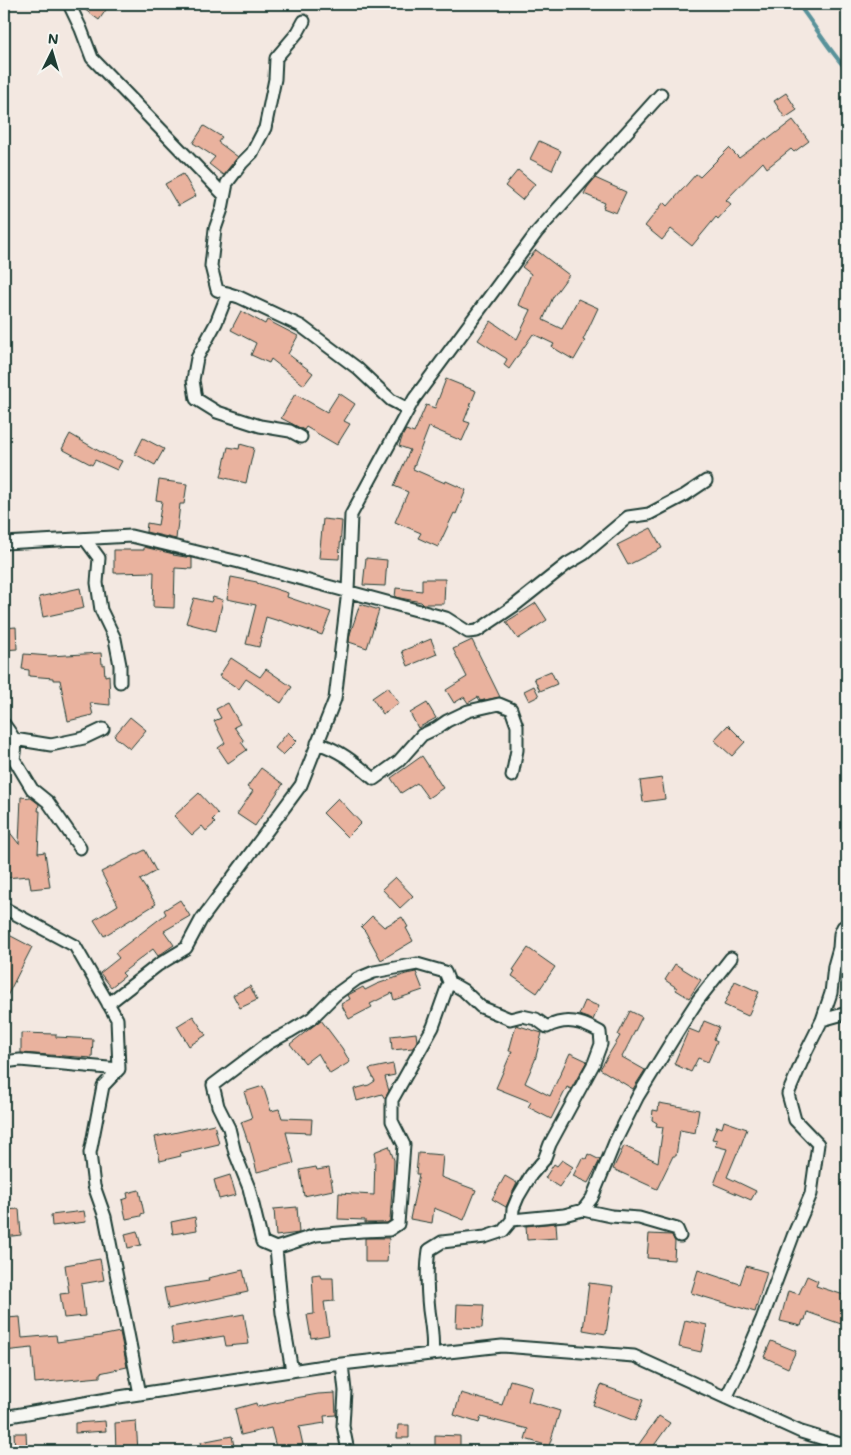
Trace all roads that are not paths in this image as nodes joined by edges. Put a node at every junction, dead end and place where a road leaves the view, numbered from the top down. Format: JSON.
{"nodes":[{"id":1,"x":69,"y":4,"type":"edge"},
{"id":2,"x":304,"y":22,"type":"dead end"},
{"id":3,"x":661,"y":94,"type":"dead end"},
{"id":4,"x":224,"y":195,"type":"junction"},
{"id":5,"x":228,"y":293,"type":"junction"},
{"id":6,"x":408,"y":409,"type":"junction"},
{"id":7,"x":301,"y":437,"type":"dead end"},
{"id":8,"x":706,"y":481,"type":"dead end"},
{"id":9,"x":86,"y":539,"type":"junction"},
{"id":10,"x":4,"y":543,"type":"edge"},
{"id":11,"x":348,"y":591,"type":"junction"},
{"id":12,"x":120,"y":682,"type":"dead end"},
{"id":13,"x":4,"y":724,"type":"edge"},
{"id":14,"x":103,"y":729,"type":"dead end"},
{"id":15,"x":14,"y":739,"type":"junction"},
{"id":16,"x":317,"y":743,"type":"junction"},
{"id":17,"x":512,"y":776,"type":"dead end"},
{"id":18,"x":80,"y":848,"type":"dead end"},
{"id":19,"x":4,"y":908,"type":"edge"},
{"id":20,"x":847,"y":925,"type":"edge"},
{"id":21,"x":731,"y":958,"type":"dead end"},
{"id":22,"x":847,"y":958,"type":"edge"},
{"id":23,"x":834,"y":966,"type":"junction"},
{"id":24,"x":449,"y":982,"type":"junction"},
{"id":25,"x":108,"y":1004,"type":"junction"},
{"id":26,"x":847,"y":1014,"type":"edge"},
{"id":27,"x":822,"y":1020,"type":"junction"},
{"id":28,"x":4,"y":1062,"type":"edge"},
{"id":29,"x":119,"y":1069,"type":"junction"},
{"id":30,"x":583,"y":1210,"type":"junction"},
{"id":31,"x":512,"y":1220,"type":"junction"},
{"id":32,"x":680,"y":1236,"type":"dead end"},
{"id":33,"x":276,"y":1248,"type":"junction"},
{"id":34,"x":432,"y":1354,"type":"junction"},
{"id":35,"x":342,"y":1364,"type":"junction"},
{"id":36,"x":292,"y":1371,"type":"junction"},
{"id":37,"x":140,"y":1394,"type":"junction"},
{"id":38,"x":726,"y":1398,"type":"junction"},
{"id":39,"x":4,"y":1418,"type":"edge"},
{"id":40,"x":847,"y":1446,"type":"edge"},
{"id":41,"x":348,"y":1451,"type":"edge"}],
"edges":[{"from":1,"to":4,"type":"street"},
{"from":2,"to":4,"type":"street"},
{"from":3,"to":6,"type":"street"},
{"from":4,"to":5,"type":"street"},
{"from":5,"to":6,"type":"street"},
{"from":5,"to":7,"type":"street"},
{"from":6,"to":11,"type":"street"},
{"from":8,"to":11,"type":"street"},
{"from":9,"to":10,"type":"street"},
{"from":9,"to":11,"type":"street"},
{"from":9,"to":12,"type":"street"},
{"from":11,"to":16,"type":"street"},
{"from":13,"to":15,"type":"street"},
{"from":14,"to":15,"type":"street"},
{"from":15,"to":18,"type":"street"},
{"from":16,"to":17,"type":"street"},
{"from":16,"to":25,"type":"street"},
{"from":19,"to":25,"type":"street"},
{"from":20,"to":23,"type":"street"},
{"from":21,"to":30,"type":"street"},
{"from":22,"to":23,"type":"street"},
{"from":23,"to":27,"type":"street"},
{"from":24,"to":31,"type":"street"},
{"from":24,"to":33,"type":"street"},
{"from":24,"to":33,"type":"street"},
{"from":25,"to":29,"type":"street"},
{"from":26,"to":27,"type":"street"},
{"from":27,"to":38,"type":"street"},
{"from":28,"to":29,"type":"street"},
{"from":29,"to":37,"type":"street"},
{"from":30,"to":31,"type":"street"},
{"from":30,"to":32,"type":"street"},
{"from":31,"to":34,"type":"street"},
{"from":33,"to":36,"type":"street"},
{"from":34,"to":35,"type":"street"},
{"from":34,"to":38,"type":"street"},
{"from":35,"to":36,"type":"street"},
{"from":35,"to":41,"type":"street"},
{"from":36,"to":37,"type":"street"},
{"from":37,"to":39,"type":"street"},
{"from":38,"to":40,"type":"street"}]}
